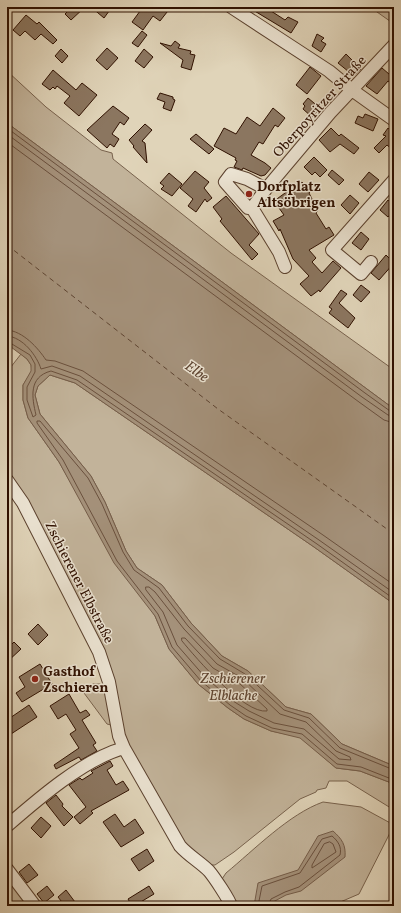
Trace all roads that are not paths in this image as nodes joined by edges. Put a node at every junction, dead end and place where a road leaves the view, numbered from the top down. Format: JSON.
{"nodes":[{"id":1,"x":231,"y":7,"type":"edge"},
{"id":2,"x":394,"y":45,"type":"edge"},
{"id":3,"x":352,"y":90,"type":"junction"},
{"id":4,"x":394,"y":120,"type":"edge"},
{"id":5,"x":392,"y":186,"type":"edge"},
{"id":6,"x":266,"y":189,"type":"junction"},
{"id":7,"x":252,"y":208,"type":"junction"},
{"id":8,"x":371,"y":262,"type":"dead end"},
{"id":9,"x":285,"y":267,"type":"dead end"},
{"id":10,"x":7,"y":480,"type":"edge"},
{"id":11,"x":124,"y":748,"type":"junction"},
{"id":12,"x":7,"y":826,"type":"edge"},
{"id":13,"x":7,"y":869,"type":"edge"},
{"id":14,"x":35,"y":906,"type":"edge"},
{"id":15,"x":231,"y":906,"type":"edge"}],
"edges":[{"from":1,"to":3,"type":"street"},
{"from":2,"to":3,"type":"street","name":"Oberpoyritzer Straße"},
{"from":3,"to":4,"type":"street"},
{"from":3,"to":6,"type":"street","name":"Oberpoyritzer Straße"},
{"from":5,"to":8,"type":"street"},
{"from":6,"to":7,"type":"street","name":"Oberpoyritzer Straße"},
{"from":6,"to":7,"type":"street"},
{"from":7,"to":9,"type":"street"},
{"from":10,"to":11,"type":"street","name":"Zschierener Elbstraße"},
{"from":11,"to":12,"type":"street"},
{"from":11,"to":15,"type":"street","name":"Zschierener Elbstraße"},
{"from":13,"to":14,"type":"street"}]}
